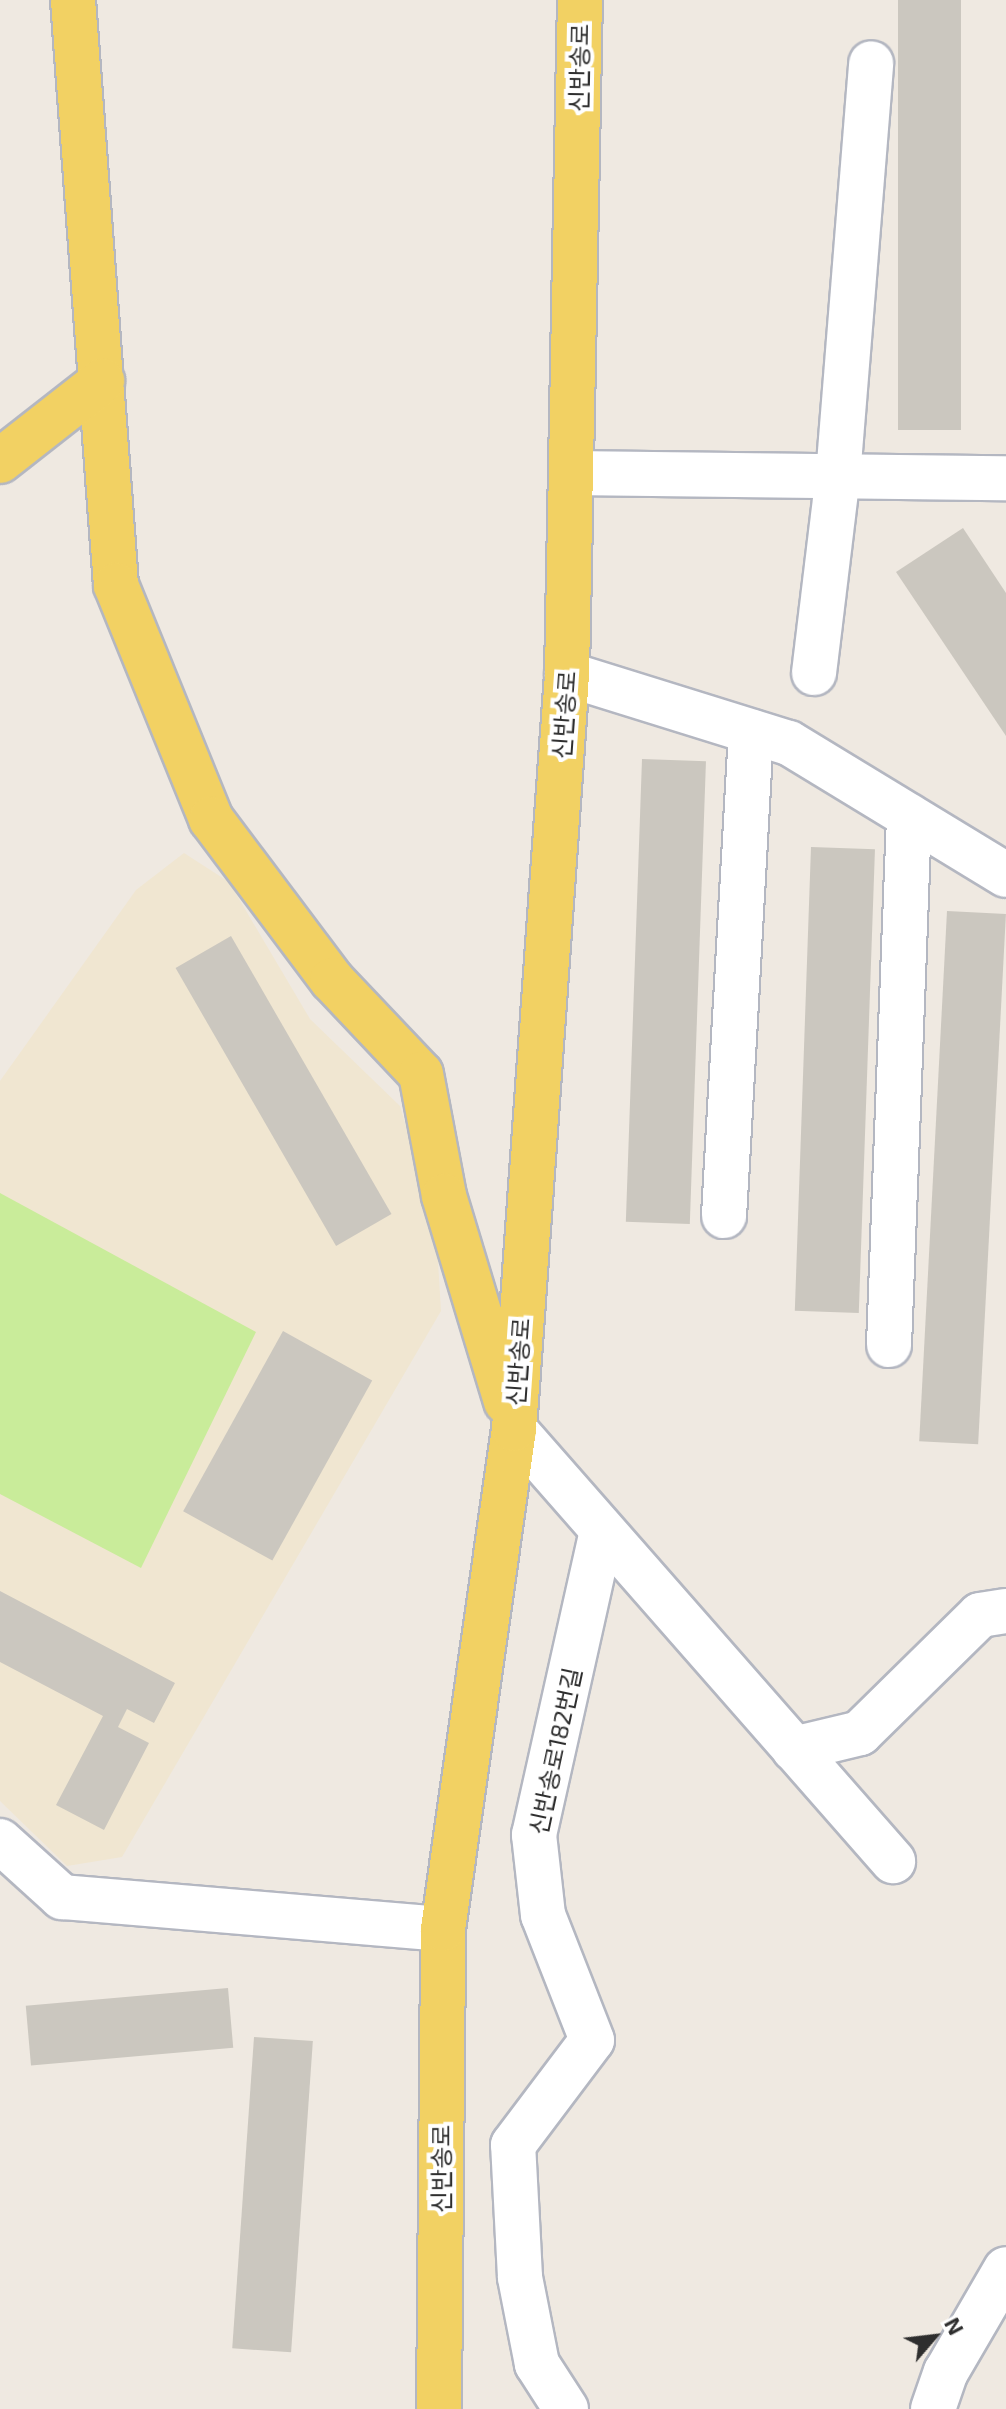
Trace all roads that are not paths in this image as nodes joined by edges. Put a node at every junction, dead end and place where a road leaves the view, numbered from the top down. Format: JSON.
{"nodes":[{"id":1,"x":73,"y":0,"type":"edge"},
{"id":2,"x":580,"y":0,"type":"edge"},
{"id":3,"x":871,"y":63,"type":"dead end"},
{"id":4,"x":102,"y":381,"type":"junction"},
{"id":5,"x":0,"y":461,"type":"edge"},
{"id":6,"x":572,"y":473,"type":"junction"},
{"id":7,"x":838,"y":476,"type":"junction"},
{"id":8,"x":1006,"y":478,"type":"edge"},
{"id":9,"x":814,"y":673,"type":"dead end"},
{"id":10,"x":567,"y":674,"type":"junction"},
{"id":11,"x":751,"y":732,"type":"junction"},
{"id":12,"x":909,"y":816,"type":"junction"},
{"id":13,"x":1006,"y":875,"type":"edge"},
{"id":14,"x":724,"y":1216,"type":"dead end"},
{"id":15,"x":889,"y":1345,"type":"dead end"},
{"id":16,"x":514,"y":1429,"type":"junction"},
{"id":17,"x":602,"y":1530,"type":"junction"},
{"id":18,"x":1006,"y":1611,"type":"edge"},
{"id":19,"x":794,"y":1749,"type":"junction"},
{"id":20,"x":0,"y":1841,"type":"edge"},
{"id":21,"x":893,"y":1861,"type":"dead end"},
{"id":22,"x":443,"y":1929,"type":"junction"},
{"id":23,"x":1006,"y":2269,"type":"edge"},
{"id":24,"x":439,"y":2409,"type":"edge"},
{"id":25,"x":566,"y":2409,"type":"edge"},
{"id":26,"x":933,"y":2409,"type":"edge"}],
"edges":[{"from":1,"to":4,"type":"main road","name":"신반송로"},
{"from":2,"to":6,"type":"main road","name":"신반송로"},
{"from":3,"to":7,"type":"street"},
{"from":4,"to":5,"type":"main road"},
{"from":4,"to":16,"type":"main road","name":"신반송로"},
{"from":6,"to":7,"type":"street"},
{"from":6,"to":10,"type":"main road","name":"신반송로"},
{"from":7,"to":8,"type":"street"},
{"from":7,"to":9,"type":"street"},
{"from":10,"to":11,"type":"street"},
{"from":10,"to":16,"type":"main road","name":"신반송로"},
{"from":11,"to":12,"type":"street"},
{"from":11,"to":14,"type":"street"},
{"from":12,"to":13,"type":"street"},
{"from":12,"to":15,"type":"street"},
{"from":16,"to":17,"type":"street"},
{"from":16,"to":22,"type":"main road","name":"신반송로"},
{"from":17,"to":19,"type":"street"},
{"from":17,"to":25,"type":"street","name":"신반송로182번길"},
{"from":18,"to":19,"type":"street"},
{"from":19,"to":21,"type":"street"},
{"from":20,"to":22,"type":"street"},
{"from":22,"to":24,"type":"main road","name":"신반송로"},
{"from":23,"to":26,"type":"street"}]}
